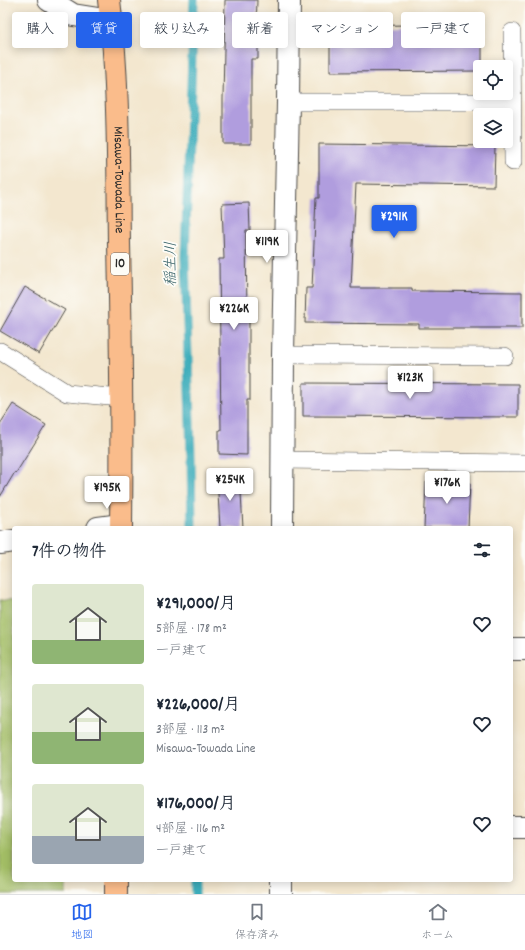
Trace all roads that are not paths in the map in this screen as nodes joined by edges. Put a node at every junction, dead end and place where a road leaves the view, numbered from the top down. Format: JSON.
{"nodes":[{"id":1,"x":49,"y":0,"type":"edge"},
{"id":2,"x":288,"y":0,"type":"edge"},
{"id":3,"x":110,"y":10,"type":"edge"},
{"id":4,"x":512,"y":32,"type":"dead end"},
{"id":5,"x":288,"y":102,"type":"junction"},
{"id":6,"x":512,"y":102,"type":"junction"},
{"id":7,"x":513,"y":162,"type":"dead end"},
{"id":8,"x":0,"y":352,"type":"edge"},
{"id":9,"x":283,"y":355,"type":"junction"},
{"id":10,"x":506,"y":356,"type":"dead end"},
{"id":11,"x":121,"y":398,"type":"junction"},
{"id":12,"x":282,"y":460,"type":"junction"},
{"id":13,"x":525,"y":463,"type":"edge"},
{"id":14,"x":121,"y":526,"type":"edge"},
{"id":15,"x":282,"y":526,"type":"edge"},
{"id":16,"x":12,"y":541,"type":"edge"},
{"id":17,"x":0,"y":543,"type":"edge"},
{"id":18,"x":513,"y":649,"type":"edge"},
{"id":19,"x":525,"y":649,"type":"edge"},
{"id":20,"x":513,"y":827,"type":"edge"},
{"id":21,"x":525,"y":827,"type":"edge"},
{"id":22,"x":116,"y":882,"type":"edge"},
{"id":23,"x":281,"y":882,"type":"edge"},
{"id":24,"x":116,"y":894,"type":"edge"},
{"id":25,"x":280,"y":894,"type":"edge"}],
"edges":[{"from":1,"to":3,"type":"street"},
{"from":2,"to":5,"type":"street"},
{"from":3,"to":11,"type":"main road","name":"Misawa-Towada Line","number":"10"},
{"from":4,"to":6,"type":"lane"},
{"from":5,"to":6,"type":"lane"},
{"from":5,"to":9,"type":"street"},
{"from":6,"to":7,"type":"lane"},
{"from":8,"to":11,"type":"lane"},
{"from":9,"to":10,"type":"lane"},
{"from":9,"to":12,"type":"street"},
{"from":11,"to":14,"type":"main road","name":"Misawa-Towada Line","number":"10"},
{"from":12,"to":13,"type":"lane"},
{"from":12,"to":15,"type":"street"},
{"from":16,"to":17,"type":"street"},
{"from":18,"to":19,"type":"street"},
{"from":20,"to":21,"type":"street"},
{"from":22,"to":24,"type":"main road"},
{"from":23,"to":25,"type":"street"}]}
